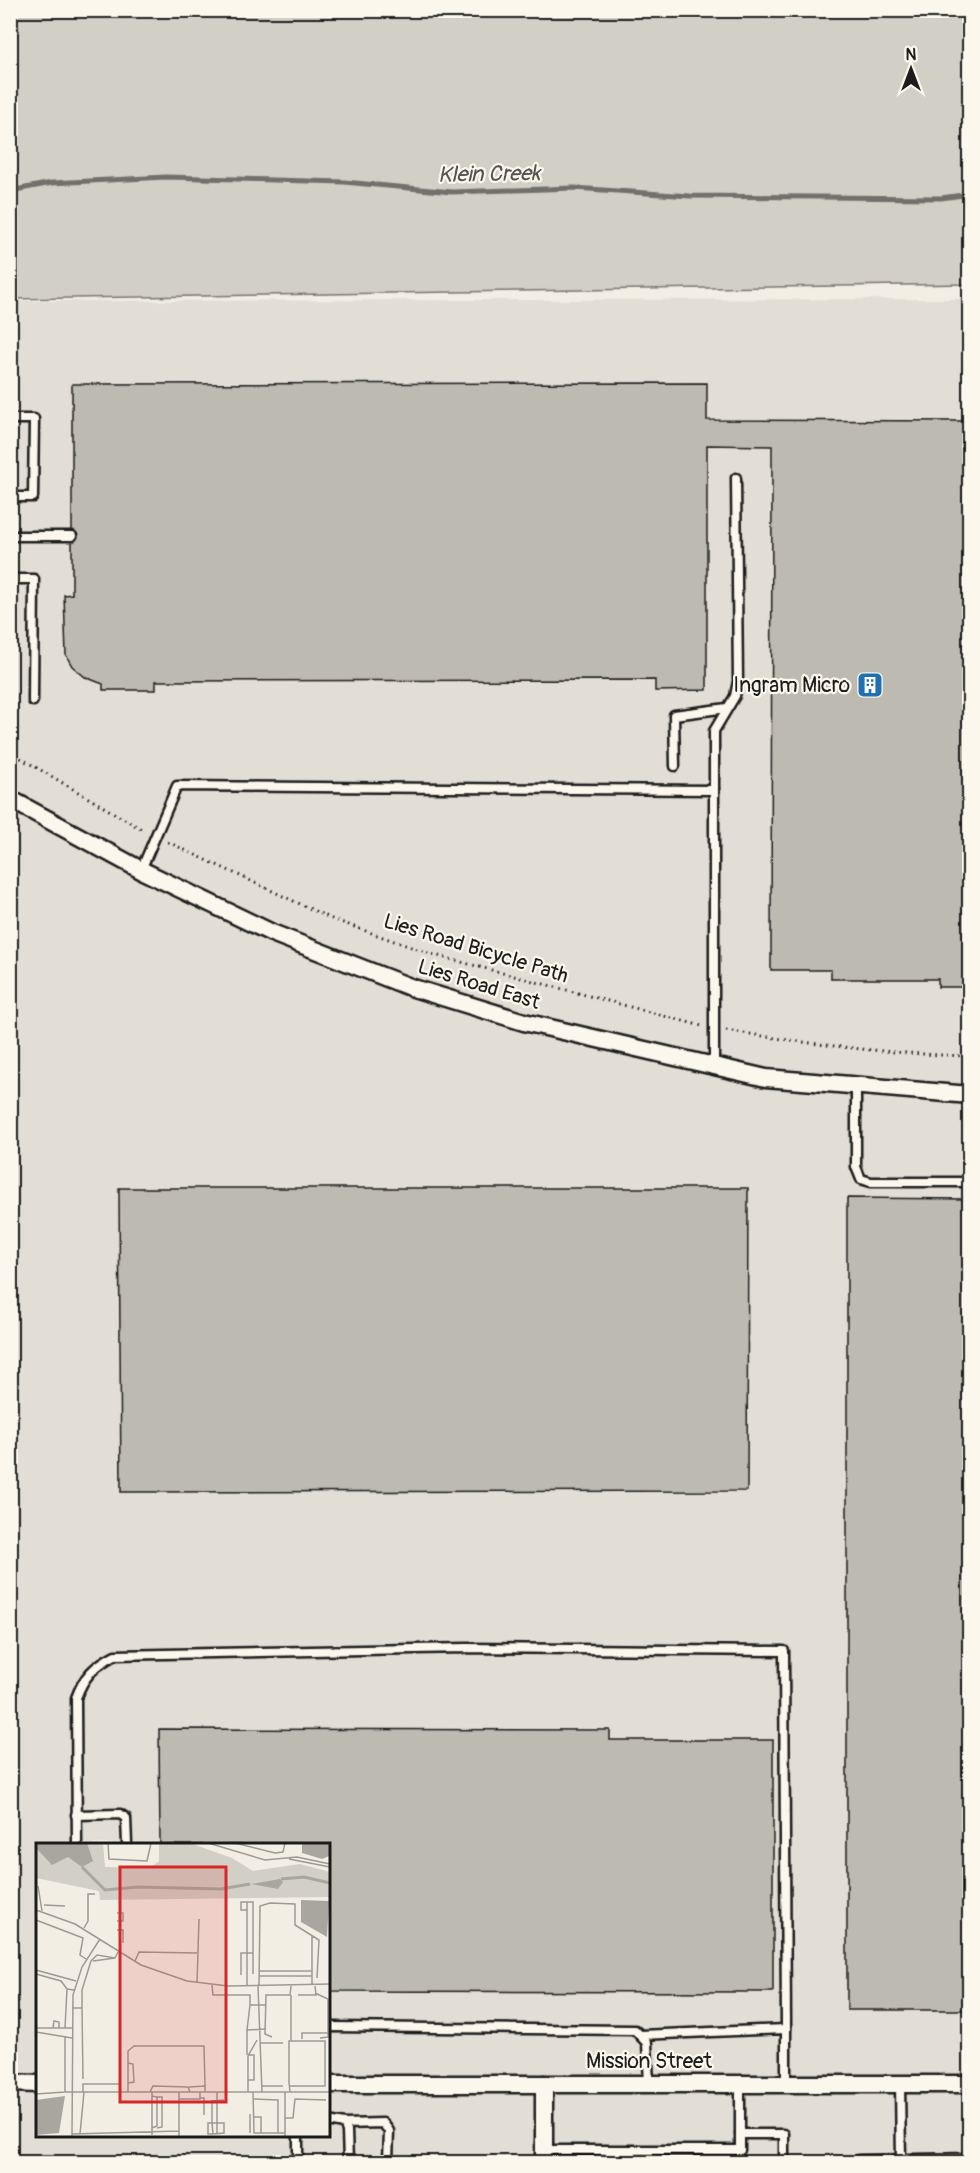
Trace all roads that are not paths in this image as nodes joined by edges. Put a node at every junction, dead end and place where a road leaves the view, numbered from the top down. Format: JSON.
{"nodes":[{"id":1,"x":10,"y":418,"type":"edge"},
{"id":2,"x":736,"y":478,"type":"dead end"},
{"id":3,"x":10,"y":497,"type":"edge"},
{"id":4,"x":10,"y":536,"type":"edge"},
{"id":5,"x":72,"y":536,"type":"dead end"},
{"id":6,"x":10,"y":579,"type":"edge"},
{"id":7,"x":33,"y":701,"type":"dead end"},
{"id":8,"x":728,"y":708,"type":"junction"},
{"id":9,"x":675,"y":766,"type":"dead end"},
{"id":10,"x":714,"y":790,"type":"junction"},
{"id":11,"x":10,"y":799,"type":"edge"},
{"id":12,"x":141,"y":870,"type":"junction"},
{"id":13,"x":714,"y":1067,"type":"junction"},
{"id":14,"x":856,"y":1087,"type":"junction"},
{"id":15,"x":969,"y":1095,"type":"edge"},
{"id":16,"x":969,"y":1182,"type":"edge"},
{"id":17,"x":76,"y":1815,"type":"junction"},
{"id":18,"x":76,"y":1843,"type":"edge"},
{"id":19,"x":127,"y":1843,"type":"edge"},
{"id":20,"x":330,"y":2027,"type":"edge"},
{"id":21,"x":786,"y":2029,"type":"junction"},
{"id":22,"x":640,"y":2035,"type":"junction"},
{"id":23,"x":10,"y":2084,"type":"edge"},
{"id":24,"x":36,"y":2084,"type":"edge"},
{"id":25,"x":330,"y":2084,"type":"edge"},
{"id":26,"x":544,"y":2084,"type":"junction"},
{"id":27,"x":649,"y":2084,"type":"junction"},
{"id":28,"x":740,"y":2084,"type":"junction"},
{"id":29,"x":786,"y":2084,"type":"junction"},
{"id":30,"x":900,"y":2084,"type":"junction"},
{"id":31,"x":969,"y":2084,"type":"edge"},
{"id":32,"x":330,"y":2121,"type":"edge"},
{"id":33,"x":344,"y":2124,"type":"junction"},
{"id":34,"x":740,"y":2134,"type":"junction"},
{"id":35,"x":298,"y":2137,"type":"edge"},
{"id":36,"x":544,"y":2156,"type":"edge"},
{"id":37,"x":968,"y":2158,"type":"dead end"},
{"id":38,"x":901,"y":2161,"type":"edge"},
{"id":39,"x":298,"y":2163,"type":"edge"},
{"id":40,"x":348,"y":2163,"type":"edge"},
{"id":41,"x":388,"y":2163,"type":"edge"},
{"id":42,"x":784,"y":2163,"type":"edge"},
{"id":43,"x":858,"y":2163,"type":"edge"}],
"edges":[{"from":1,"to":3,"type":"lane"},
{"from":2,"to":8,"type":"lane"},
{"from":4,"to":5,"type":"lane"},
{"from":6,"to":7,"type":"lane"},
{"from":8,"to":9,"type":"lane"},
{"from":8,"to":10,"type":"lane"},
{"from":10,"to":12,"type":"lane"},
{"from":10,"to":13,"type":"lane"},
{"from":11,"to":12,"type":"street","name":"Lies Road East"},
{"from":12,"to":13,"type":"street","name":"Lies Road East"},
{"from":13,"to":14,"type":"street","name":"Lies Road East"},
{"from":14,"to":15,"type":"street","name":"Lies Road East"},
{"from":14,"to":16,"type":"lane"},
{"from":17,"to":18,"type":"lane"},
{"from":17,"to":19,"type":"lane"},
{"from":17,"to":21,"type":"lane"},
{"from":20,"to":22,"type":"lane"},
{"from":21,"to":22,"type":"lane"},
{"from":21,"to":29,"type":"lane"},
{"from":22,"to":27,"type":"lane"},
{"from":23,"to":24,"type":"street"},
{"from":25,"to":26,"type":"street","name":"Mission Street"},
{"from":26,"to":27,"type":"street","name":"Mission Street"},
{"from":26,"to":36,"type":"street"},
{"from":27,"to":28,"type":"street","name":"Mission Street"},
{"from":28,"to":29,"type":"street","name":"Mission Street"},
{"from":28,"to":34,"type":"lane"},
{"from":29,"to":30,"type":"street","name":"Mission Street"},
{"from":30,"to":31,"type":"street","name":"Mission Street"},
{"from":30,"to":38,"type":"lane"},
{"from":32,"to":33,"type":"lane"},
{"from":33,"to":40,"type":"lane"},
{"from":33,"to":41,"type":"lane"},
{"from":34,"to":36,"type":"lane"},
{"from":34,"to":42,"type":"lane"},
{"from":35,"to":39,"type":"lane"},
{"from":37,"to":38,"type":"lane"},
{"from":38,"to":43,"type":"lane"}]}
